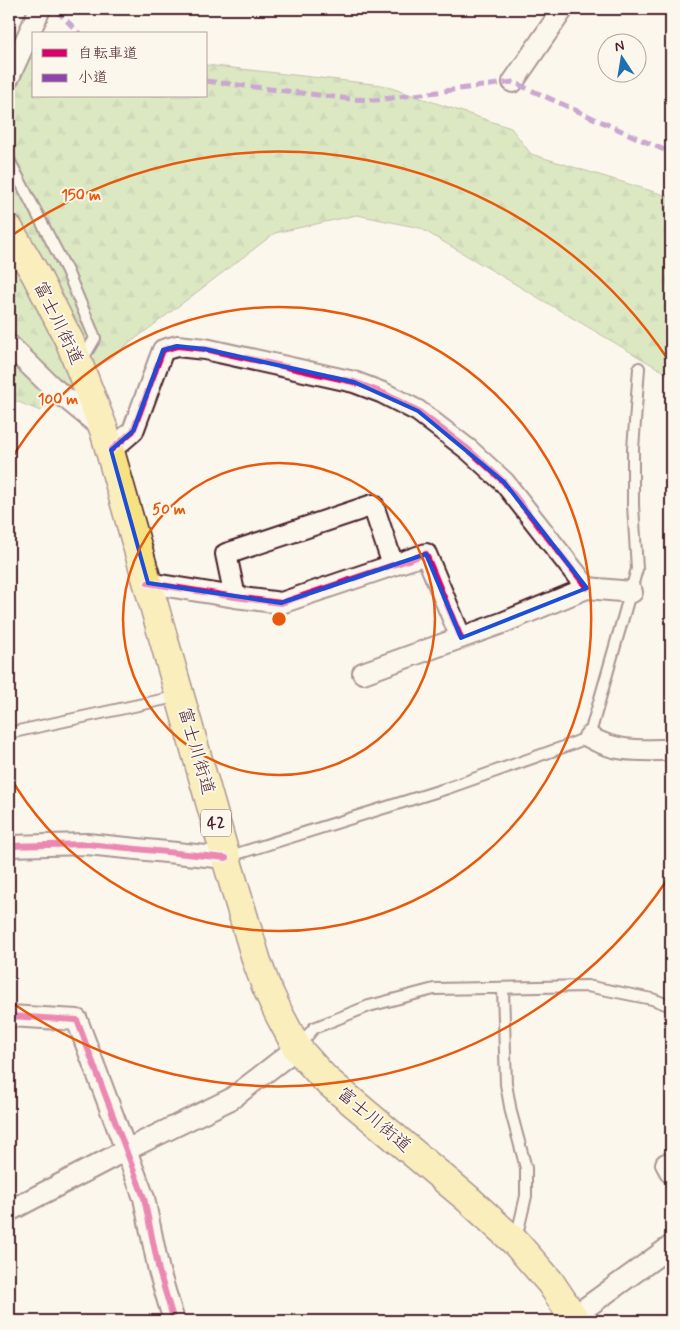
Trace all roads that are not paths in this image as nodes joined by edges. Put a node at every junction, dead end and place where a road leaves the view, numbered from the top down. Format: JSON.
{"nodes":[{"id":1,"x":40,"y":9,"type":"edge"},
{"id":2,"x":563,"y":9,"type":"edge"},
{"id":3,"x":9,"y":77,"type":"edge"},
{"id":4,"x":513,"y":82,"type":"dead end"},
{"id":5,"x":9,"y":160,"type":"edge"},
{"id":6,"x":9,"y":229,"type":"edge"},
{"id":7,"x":9,"y":345,"type":"edge"},
{"id":8,"x":79,"y":365,"type":"junction"},
{"id":9,"x":639,"y":368,"type":"dead end"},
{"id":10,"x":107,"y":440,"type":"junction"},
{"id":11,"x":392,"y":565,"type":"junction"},
{"id":12,"x":148,"y":583,"type":"junction"},
{"id":13,"x":587,"y":588,"type":"junction"},
{"id":14,"x":632,"y":592,"type":"junction"},
{"id":15,"x":235,"y":598,"type":"junction"},
{"id":16,"x":461,"y":638,"type":"junction"},
{"id":17,"x":363,"y":673,"type":"dead end"},
{"id":18,"x":180,"y":696,"type":"junction"},
{"id":19,"x":9,"y":733,"type":"edge"},
{"id":20,"x":589,"y":736,"type":"junction"},
{"id":21,"x":671,"y":750,"type":"edge"},
{"id":22,"x":9,"y":846,"type":"edge"},
{"id":23,"x":226,"y":858,"type":"junction"},
{"id":24,"x":503,"y":989,"type":"junction"},
{"id":25,"x":671,"y":1006,"type":"edge"},
{"id":26,"x":9,"y":1016,"type":"edge"},
{"id":27,"x":297,"y":1048,"type":"junction"},
{"id":28,"x":126,"y":1150,"type":"junction"},
{"id":29,"x":9,"y":1210,"type":"edge"},
{"id":30,"x":515,"y":1242,"type":"junction"},
{"id":31,"x":671,"y":1246,"type":"edge"},
{"id":32,"x":574,"y":1319,"type":"edge"},
{"id":33,"x":174,"y":1321,"type":"edge"}],
"edges":[{"from":1,"to":3,"type":"street"},
{"from":2,"to":4,"type":"street"},
{"from":5,"to":8,"type":"lane"},
{"from":6,"to":8,"type":"main road","name":"富士川街道","number":"42"},
{"from":7,"to":10,"type":"street"},
{"from":8,"to":10,"type":"main road","name":"富士川街道","number":"42"},
{"from":9,"to":14,"type":"lane"},
{"from":10,"to":12,"type":"main road","name":"富士川街道","number":"42"},
{"from":10,"to":13,"type":"street"},
{"from":11,"to":15,"type":"street"},
{"from":11,"to":15,"type":"street"},
{"from":11,"to":16,"type":"street"},
{"from":12,"to":15,"type":"street"},
{"from":12,"to":18,"type":"main road","name":"富士川街道","number":"42"},
{"from":13,"to":14,"type":"street"},
{"from":13,"to":16,"type":"street"},
{"from":14,"to":20,"type":"lane"},
{"from":16,"to":17,"type":"street"},
{"from":18,"to":19,"type":"lane"},
{"from":18,"to":23,"type":"main road","name":"富士川街道","number":"42"},
{"from":20,"to":21,"type":"street"},
{"from":20,"to":23,"type":"lane"},
{"from":22,"to":23,"type":"street"},
{"from":23,"to":27,"type":"main road","name":"富士川街道","number":"42"},
{"from":24,"to":25,"type":"lane"},
{"from":24,"to":27,"type":"lane"},
{"from":24,"to":30,"type":"lane"},
{"from":26,"to":28,"type":"street"},
{"from":27,"to":28,"type":"street"},
{"from":27,"to":30,"type":"main road","name":"富士川街道","number":"42"},
{"from":28,"to":29,"type":"street"},
{"from":28,"to":33,"type":"street"},
{"from":30,"to":32,"type":"main road","name":"富士川街道","number":"42"},
{"from":31,"to":32,"type":"street"}]}
